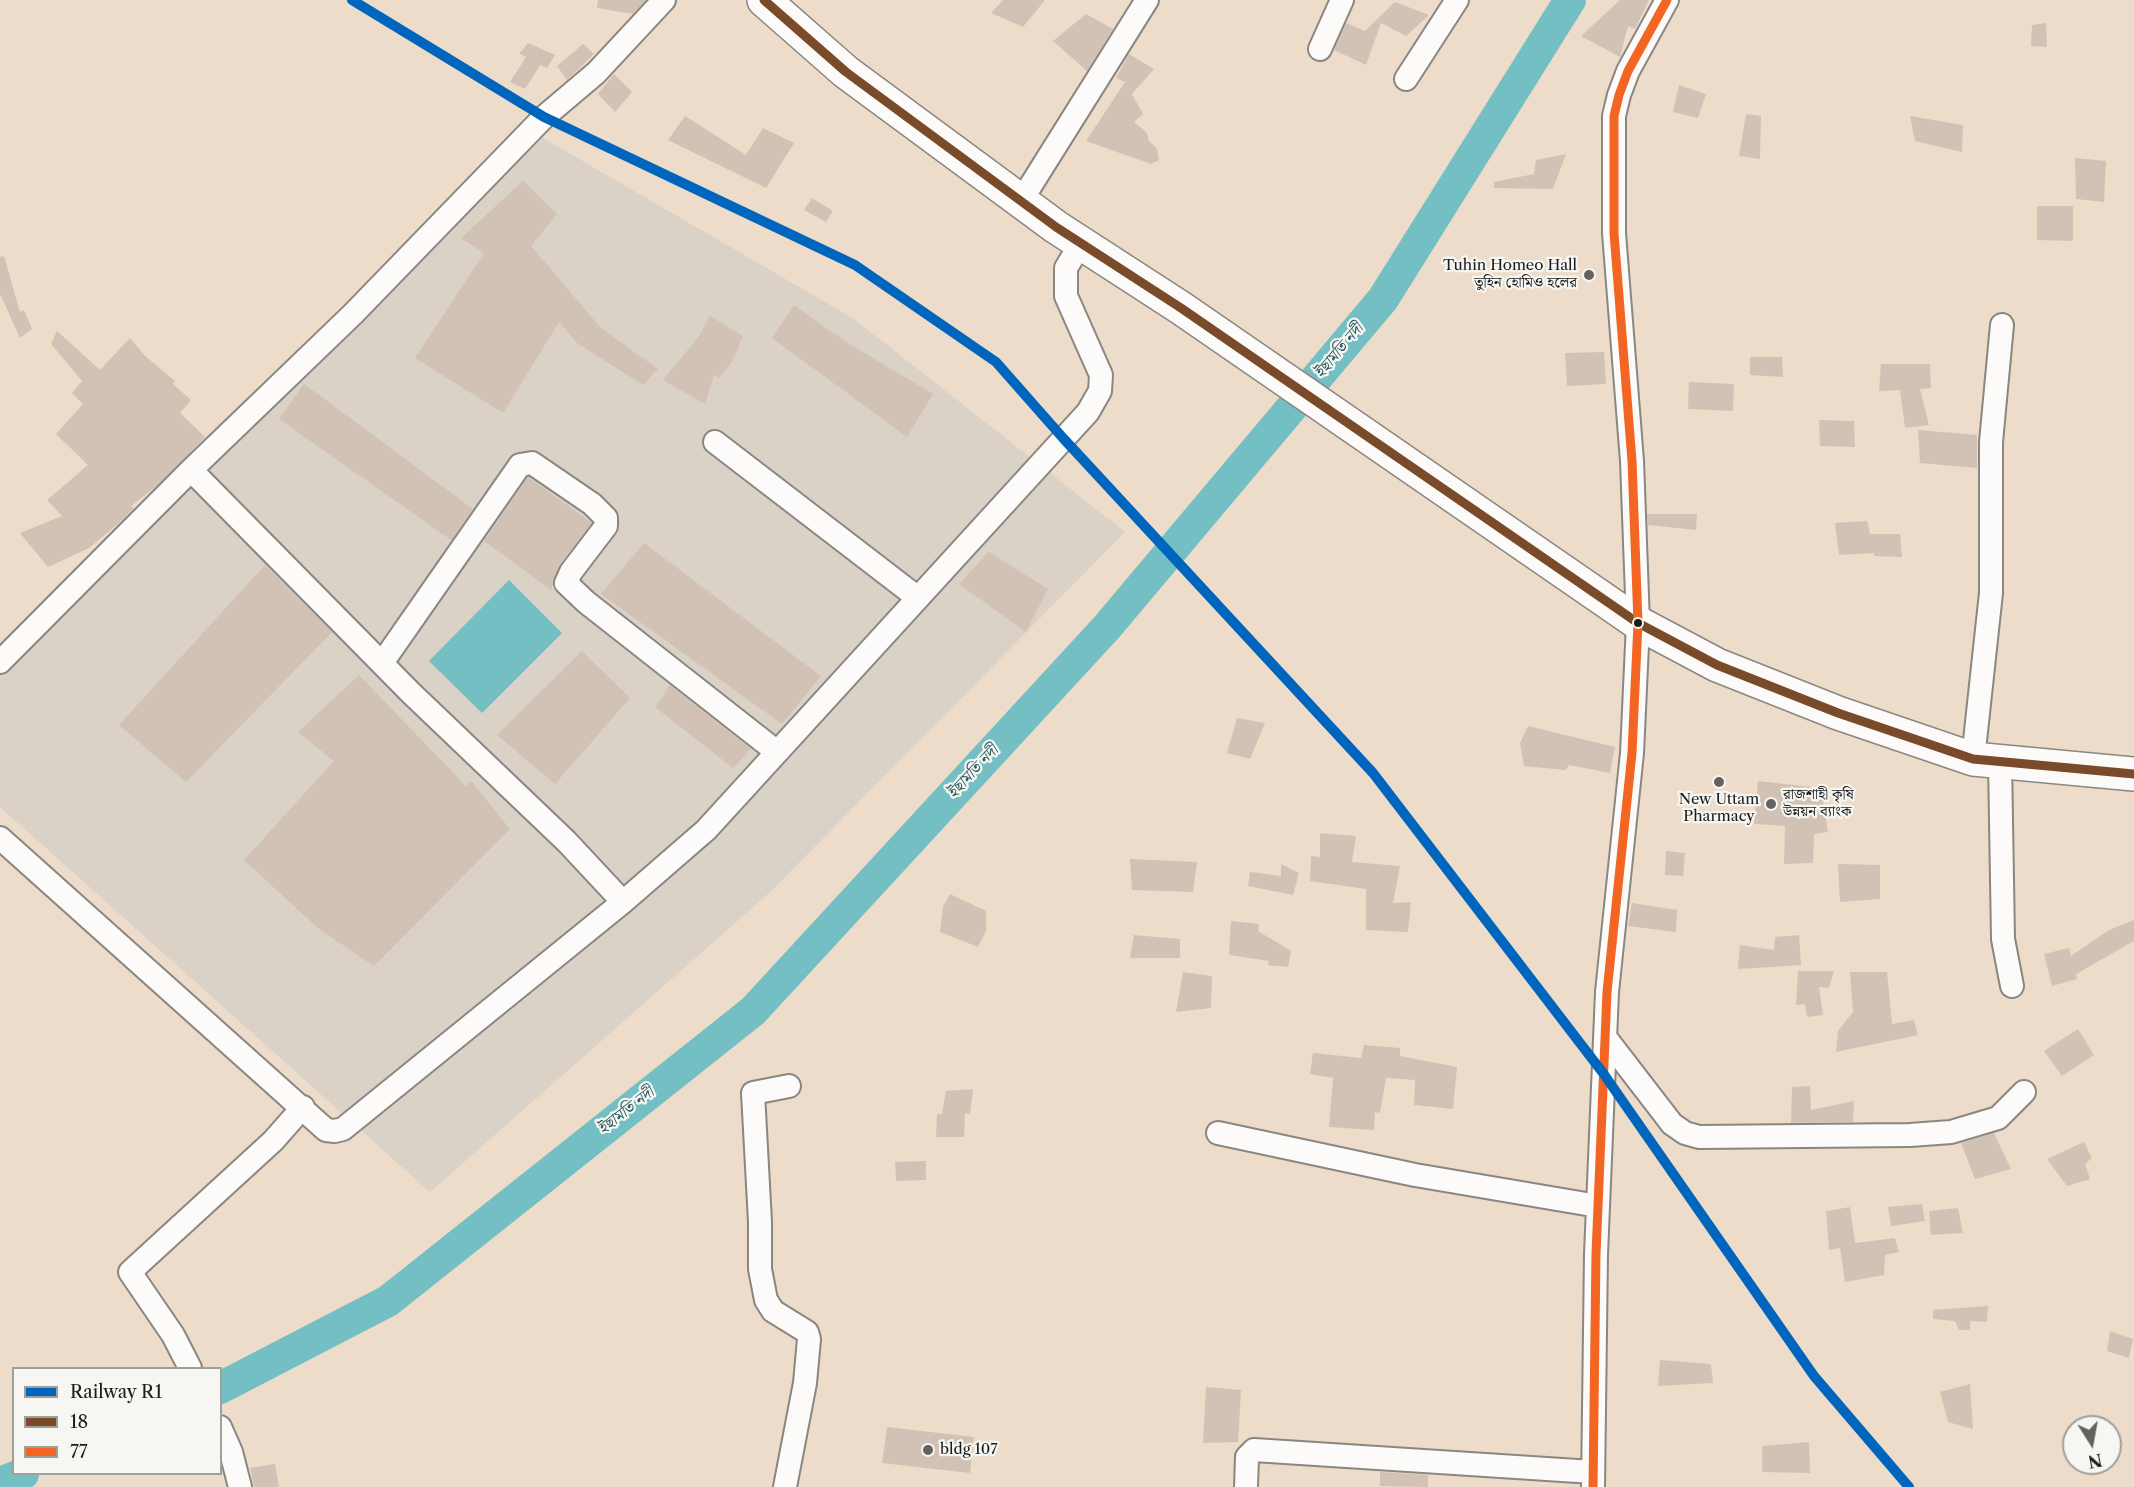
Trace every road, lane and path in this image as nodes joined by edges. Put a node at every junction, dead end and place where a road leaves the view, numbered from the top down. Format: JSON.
{"nodes":[{"id":1,"x":664,"y":0,"type":"edge"},
{"id":2,"x":764,"y":0,"type":"edge"},
{"id":3,"x":1147,"y":0,"type":"edge"},
{"id":4,"x":1342,"y":0,"type":"edge"},
{"id":5,"x":1457,"y":0,"type":"edge"},
{"id":6,"x":1667,"y":0,"type":"edge"},
{"id":7,"x":1320,"y":49,"type":"dead end"},
{"id":8,"x":1406,"y":79,"type":"dead end"},
{"id":9,"x":1021,"y":201,"type":"junction"},
{"id":10,"x":1081,"y":243,"type":"junction"},
{"id":11,"x":2002,"y":325,"type":"dead end"},
{"id":12,"x":715,"y":442,"type":"dead end"},
{"id":13,"x":191,"y":471,"type":"junction"},
{"id":14,"x":918,"y":597,"type":"junction"},
{"id":15,"x":1638,"y":623,"type":"junction"},
{"id":16,"x":0,"y":662,"type":"edge"},
{"id":17,"x":382,"y":663,"type":"junction"},
{"id":18,"x":777,"y":752,"type":"junction"},
{"id":19,"x":1987,"y":760,"type":"junction"},
{"id":20,"x":2134,"y":774,"type":"edge"},
{"id":21,"x":0,"y":838,"type":"edge"},
{"id":22,"x":623,"y":902,"type":"junction"},
{"id":23,"x":2012,"y":986,"type":"dead end"},
{"id":24,"x":1605,"y":1037,"type":"junction"},
{"id":25,"x":789,"y":1086,"type":"dead end"},
{"id":26,"x":2024,"y":1092,"type":"dead end"},
{"id":27,"x":303,"y":1107,"type":"junction"},
{"id":28,"x":1218,"y":1133,"type":"dead end"},
{"id":29,"x":1598,"y":1206,"type":"junction"},
{"id":30,"x":189,"y":1367,"type":"edge"},
{"id":31,"x":222,"y":1432,"type":"edge"},
{"id":32,"x":1593,"y":1479,"type":"edge"},
{"id":33,"x":240,"y":1487,"type":"edge"},
{"id":34,"x":785,"y":1487,"type":"edge"},
{"id":35,"x":1246,"y":1487,"type":"edge"}],
"edges":[{"from":1,"to":13,"type":"street"},
{"from":2,"to":9,"type":"highway"},
{"from":3,"to":9,"type":"street"},
{"from":4,"to":7,"type":"street"},
{"from":5,"to":8,"type":"street"},
{"from":6,"to":15,"type":"street"},
{"from":9,"to":10,"type":"highway"},
{"from":10,"to":14,"type":"street"},
{"from":10,"to":15,"type":"highway"},
{"from":11,"to":19,"type":"street"},
{"from":12,"to":14,"type":"street"},
{"from":13,"to":16,"type":"street"},
{"from":13,"to":17,"type":"street"},
{"from":14,"to":18,"type":"street"},
{"from":15,"to":19,"type":"highway"},
{"from":15,"to":24,"type":"street"},
{"from":17,"to":18,"type":"street"},
{"from":17,"to":22,"type":"street"},
{"from":18,"to":22,"type":"street"},
{"from":19,"to":20,"type":"highway"},
{"from":19,"to":23,"type":"street"},
{"from":21,"to":27,"type":"street"},
{"from":22,"to":27,"type":"street"},
{"from":24,"to":26,"type":"street"},
{"from":24,"to":29,"type":"street"},
{"from":25,"to":34,"type":"street"},
{"from":27,"to":30,"type":"street"},
{"from":28,"to":29,"type":"street"},
{"from":29,"to":32,"type":"street"},
{"from":31,"to":33,"type":"street"},
{"from":32,"to":35,"type":"street"}]}
